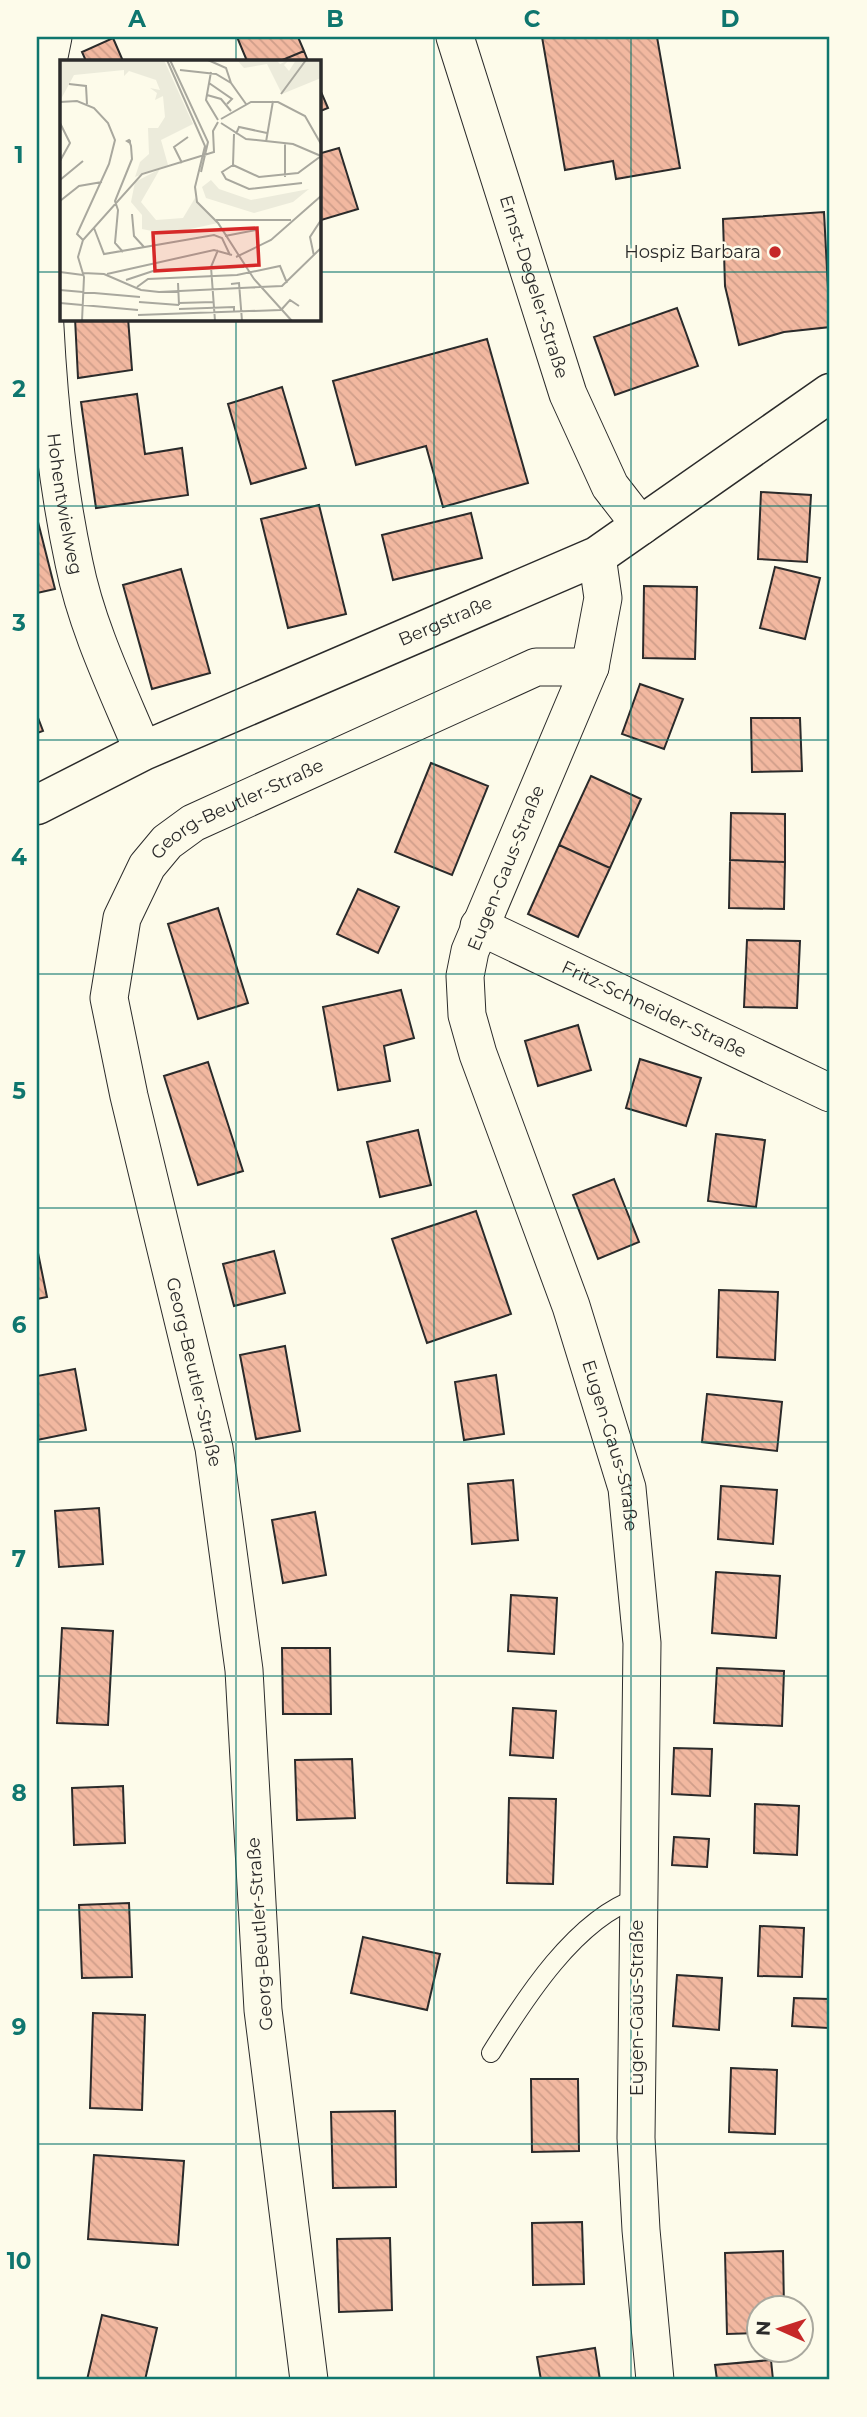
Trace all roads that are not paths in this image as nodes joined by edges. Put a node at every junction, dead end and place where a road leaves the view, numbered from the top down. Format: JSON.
{"nodes":[{"id":1,"x":53,"y":37,"type":"edge"},
{"id":2,"x":455,"y":37,"type":"edge"},
{"id":3,"x":830,"y":393,"type":"edge"},
{"id":4,"x":641,"y":526,"type":"junction"},
{"id":5,"x":597,"y":556,"type":"junction"},
{"id":6,"x":590,"y":667,"type":"junction"},
{"id":7,"x":143,"y":751,"type":"junction"},
{"id":8,"x":37,"y":805,"type":"edge"},
{"id":9,"x":479,"y":926,"type":"junction"},
{"id":10,"x":830,"y":1093,"type":"edge"},
{"id":11,"x":638,"y":1898,"type":"junction"},
{"id":12,"x":491,"y":2053,"type":"dead end"},
{"id":13,"x":309,"y":2380,"type":"edge"},
{"id":14,"x":654,"y":2380,"type":"edge"}],
"edges":[{"from":1,"to":7,"type":"street","name":"Hohentwielweg"},
{"from":2,"to":4,"type":"street","name":"Ernst-Degeler-Straße"},
{"from":3,"to":4,"type":"street","name":"Bergstraße"},
{"from":4,"to":5,"type":"street","name":"Bergstraße"},
{"from":5,"to":6,"type":"street","name":"Eugen-Gaus-Straße"},
{"from":5,"to":7,"type":"street","name":"Bergstraße"},
{"from":6,"to":9,"type":"street","name":"Eugen-Gaus-Straße"},
{"from":6,"to":13,"type":"street","name":"Georg-Beutler-Straße"},
{"from":7,"to":8,"type":"street","name":"Bergstraße"},
{"from":9,"to":10,"type":"street","name":"Fritz-Schneider-Straße"},
{"from":9,"to":11,"type":"street","name":"Eugen-Gaus-Straße"},
{"from":11,"to":12,"type":"lane"},
{"from":11,"to":14,"type":"street","name":"Eugen-Gaus-Straße"}]}
